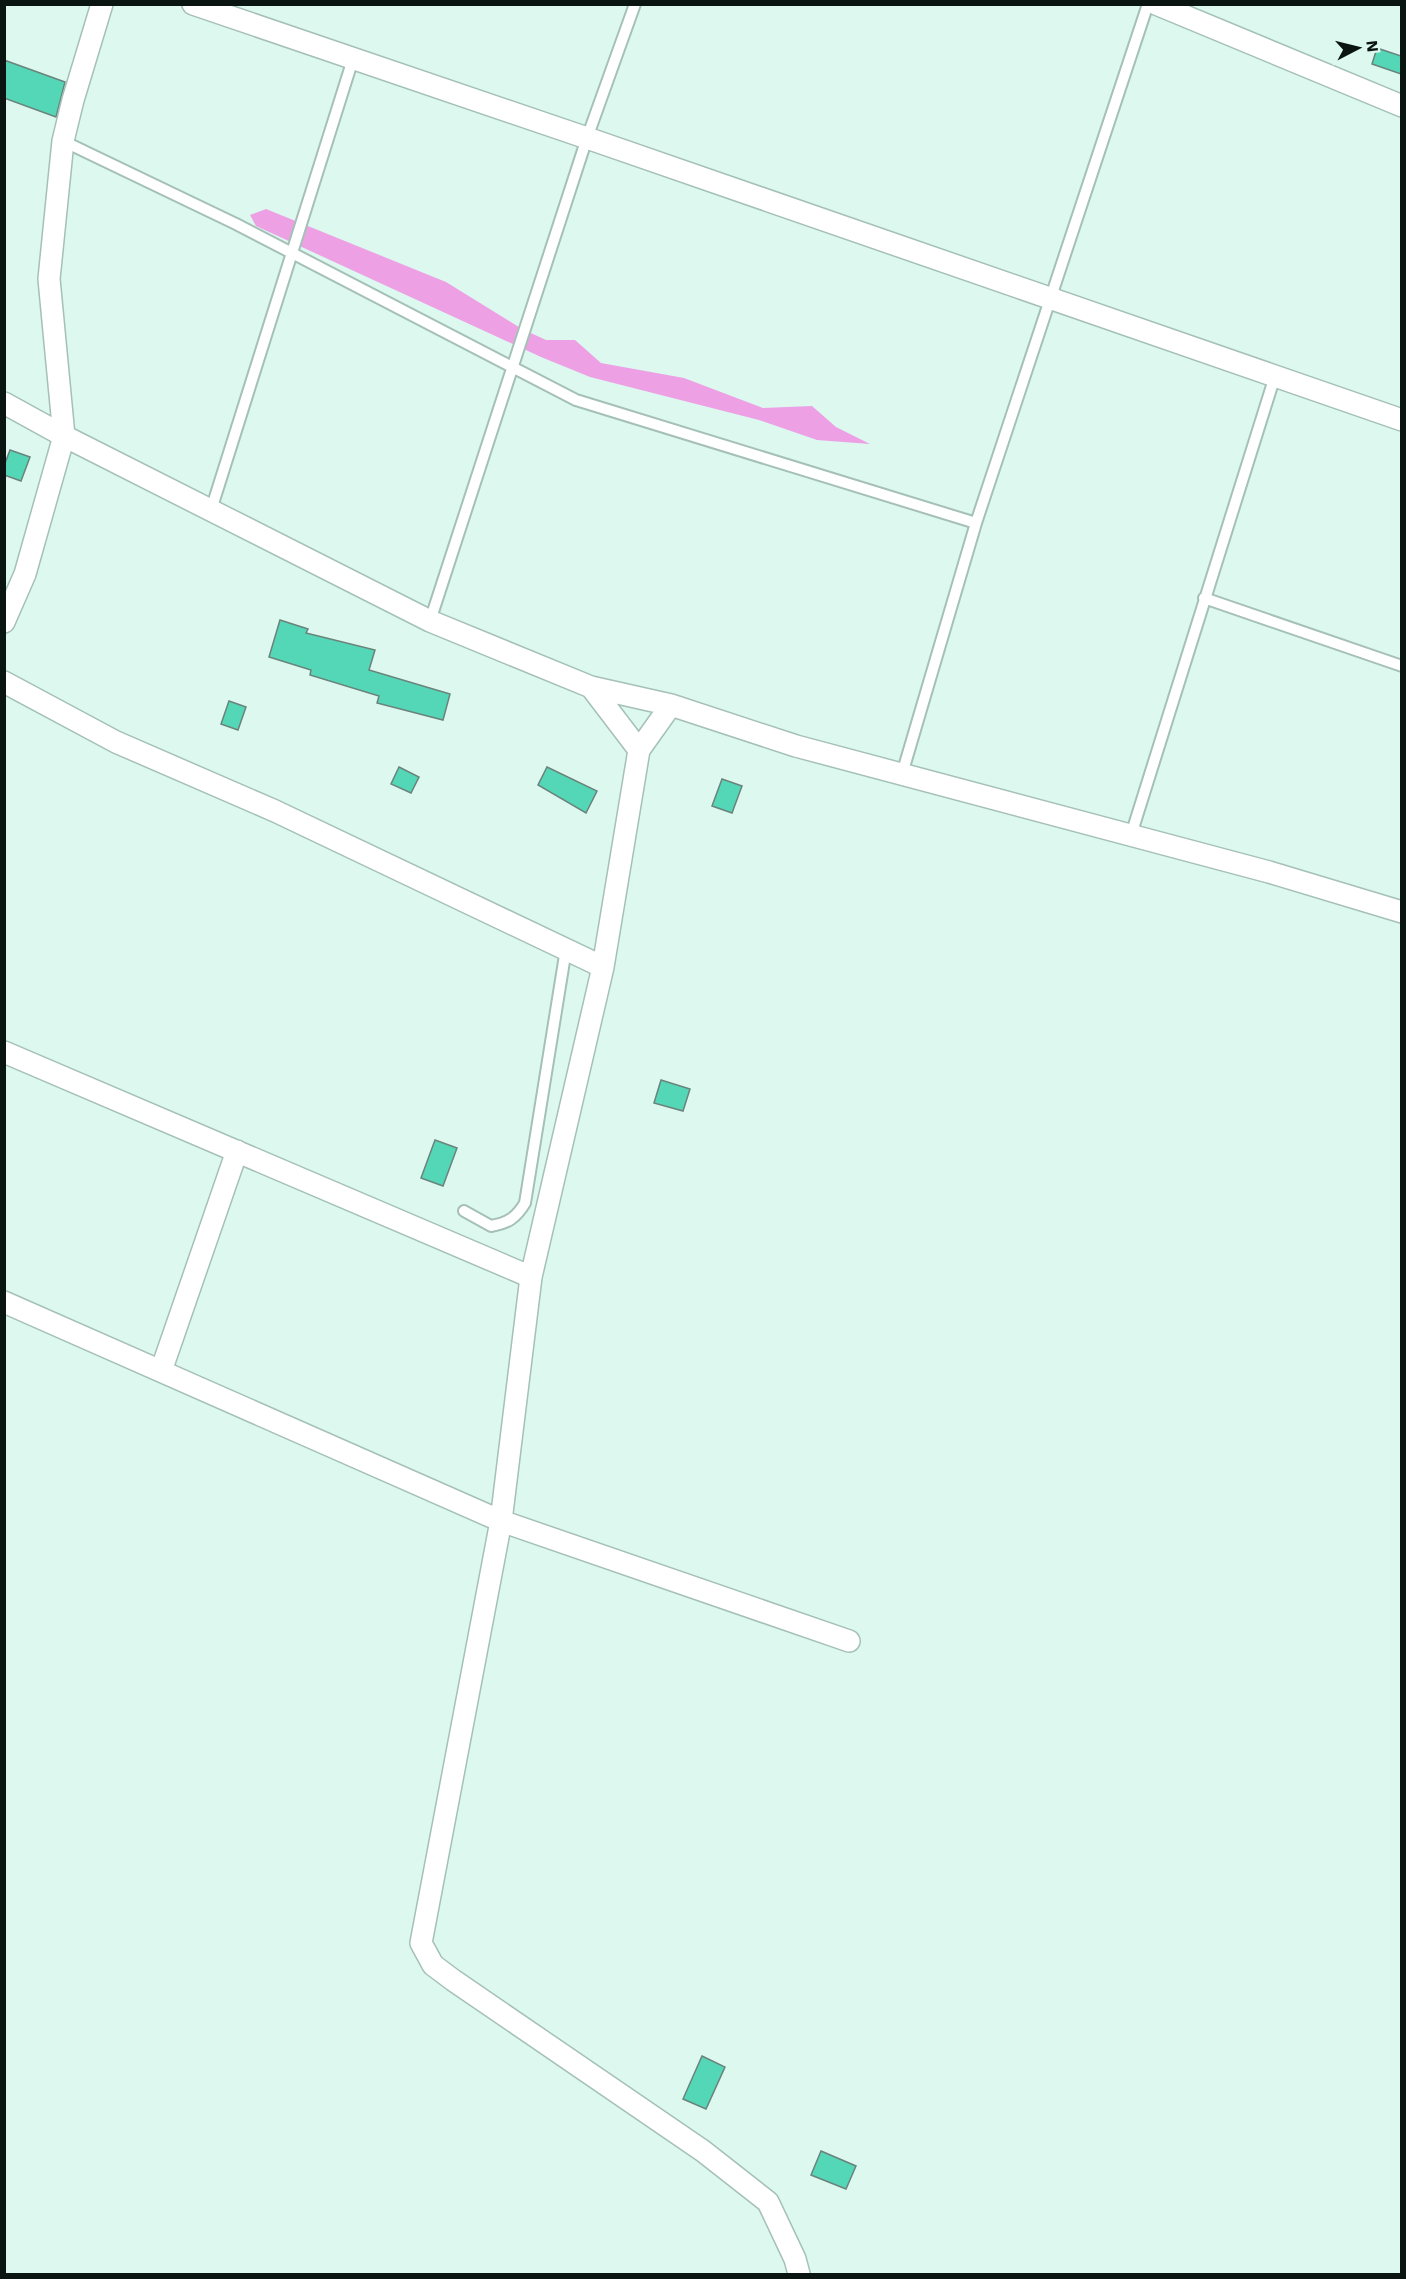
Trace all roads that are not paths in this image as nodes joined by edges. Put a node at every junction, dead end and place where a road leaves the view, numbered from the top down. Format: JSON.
{"nodes":[{"id":1,"x":102,"y":4,"type":"edge"},
{"id":2,"x":193,"y":4,"type":"edge"},
{"id":3,"x":635,"y":4,"type":"edge"},
{"id":4,"x":1148,"y":4,"type":"edge"},
{"id":5,"x":1156,"y":4,"type":"edge"},
{"id":6,"x":353,"y":59,"type":"junction"},
{"id":7,"x":1401,"y":106,"type":"edge"},
{"id":8,"x":587,"y":138,"type":"junction"},
{"id":9,"x":63,"y":141,"type":"junction"},
{"id":10,"x":292,"y":253,"type":"junction"},
{"id":11,"x":1050,"y":300,"type":"junction"},
{"id":12,"x":513,"y":368,"type":"junction"},
{"id":13,"x":1275,"y":376,"type":"junction"},
{"id":14,"x":4,"y":403,"type":"edge"},
{"id":15,"x":1401,"y":420,"type":"edge"},
{"id":16,"x":64,"y":436,"type":"junction"},
{"id":17,"x":211,"y":510,"type":"junction"},
{"id":18,"x":976,"y":523,"type":"junction"},
{"id":19,"x":1204,"y":598,"type":"junction"},
{"id":20,"x":430,"y":621,"type":"junction"},
{"id":21,"x":4,"y":622,"type":"edge"},
{"id":22,"x":1401,"y":666,"type":"edge"},
{"id":23,"x":6,"y":685,"type":"edge"},
{"id":24,"x":591,"y":687,"type":"junction"},
{"id":25,"x":671,"y":705,"type":"junction"},
{"id":26,"x":639,"y":750,"type":"junction"},
{"id":27,"x":902,"y":774,"type":"junction"},
{"id":28,"x":1131,"y":835,"type":"junction"},
{"id":29,"x":1401,"y":912,"type":"edge"},
{"id":30,"x":566,"y":949,"type":"junction"},
{"id":31,"x":603,"y":968,"type":"junction"},
{"id":32,"x":4,"y":1052,"type":"edge"},
{"id":33,"x":237,"y":1151,"type":"junction"},
{"id":34,"x":464,"y":1211,"type":"dead end"},
{"id":35,"x":531,"y":1277,"type":"junction"},
{"id":36,"x":4,"y":1302,"type":"edge"},
{"id":37,"x":160,"y":1371,"type":"junction"},
{"id":38,"x":501,"y":1521,"type":"junction"},
{"id":39,"x":849,"y":1641,"type":"dead end"},
{"id":40,"x":799,"y":2274,"type":"edge"}],
"edges":[{"from":1,"to":9,"type":"street"},
{"from":2,"to":6,"type":"street"},
{"from":3,"to":8,"type":"lane"},
{"from":4,"to":11,"type":"lane"},
{"from":5,"to":7,"type":"street"},
{"from":6,"to":8,"type":"street"},
{"from":6,"to":10,"type":"lane"},
{"from":8,"to":11,"type":"street"},
{"from":8,"to":12,"type":"lane"},
{"from":9,"to":10,"type":"lane"},
{"from":9,"to":16,"type":"street"},
{"from":10,"to":12,"type":"lane"},
{"from":10,"to":17,"type":"lane"},
{"from":11,"to":13,"type":"street"},
{"from":11,"to":18,"type":"lane"},
{"from":12,"to":18,"type":"lane"},
{"from":12,"to":20,"type":"lane"},
{"from":13,"to":15,"type":"street"},
{"from":13,"to":19,"type":"lane"},
{"from":14,"to":16,"type":"street"},
{"from":16,"to":17,"type":"street"},
{"from":16,"to":21,"type":"street"},
{"from":17,"to":20,"type":"street"},
{"from":18,"to":27,"type":"lane"},
{"from":19,"to":22,"type":"lane"},
{"from":19,"to":28,"type":"lane"},
{"from":20,"to":24,"type":"street"},
{"from":23,"to":30,"type":"street"},
{"from":24,"to":25,"type":"street"},
{"from":24,"to":26,"type":"street"},
{"from":25,"to":26,"type":"street"},
{"from":25,"to":27,"type":"street"},
{"from":26,"to":31,"type":"street"},
{"from":27,"to":28,"type":"street"},
{"from":28,"to":29,"type":"street"},
{"from":30,"to":31,"type":"street"},
{"from":30,"to":34,"type":"lane"},
{"from":31,"to":35,"type":"street"},
{"from":32,"to":33,"type":"street"},
{"from":33,"to":35,"type":"street"},
{"from":33,"to":37,"type":"street"},
{"from":35,"to":38,"type":"street"},
{"from":36,"to":37,"type":"street"},
{"from":37,"to":38,"type":"street"},
{"from":38,"to":39,"type":"street"},
{"from":38,"to":40,"type":"street"}]}
